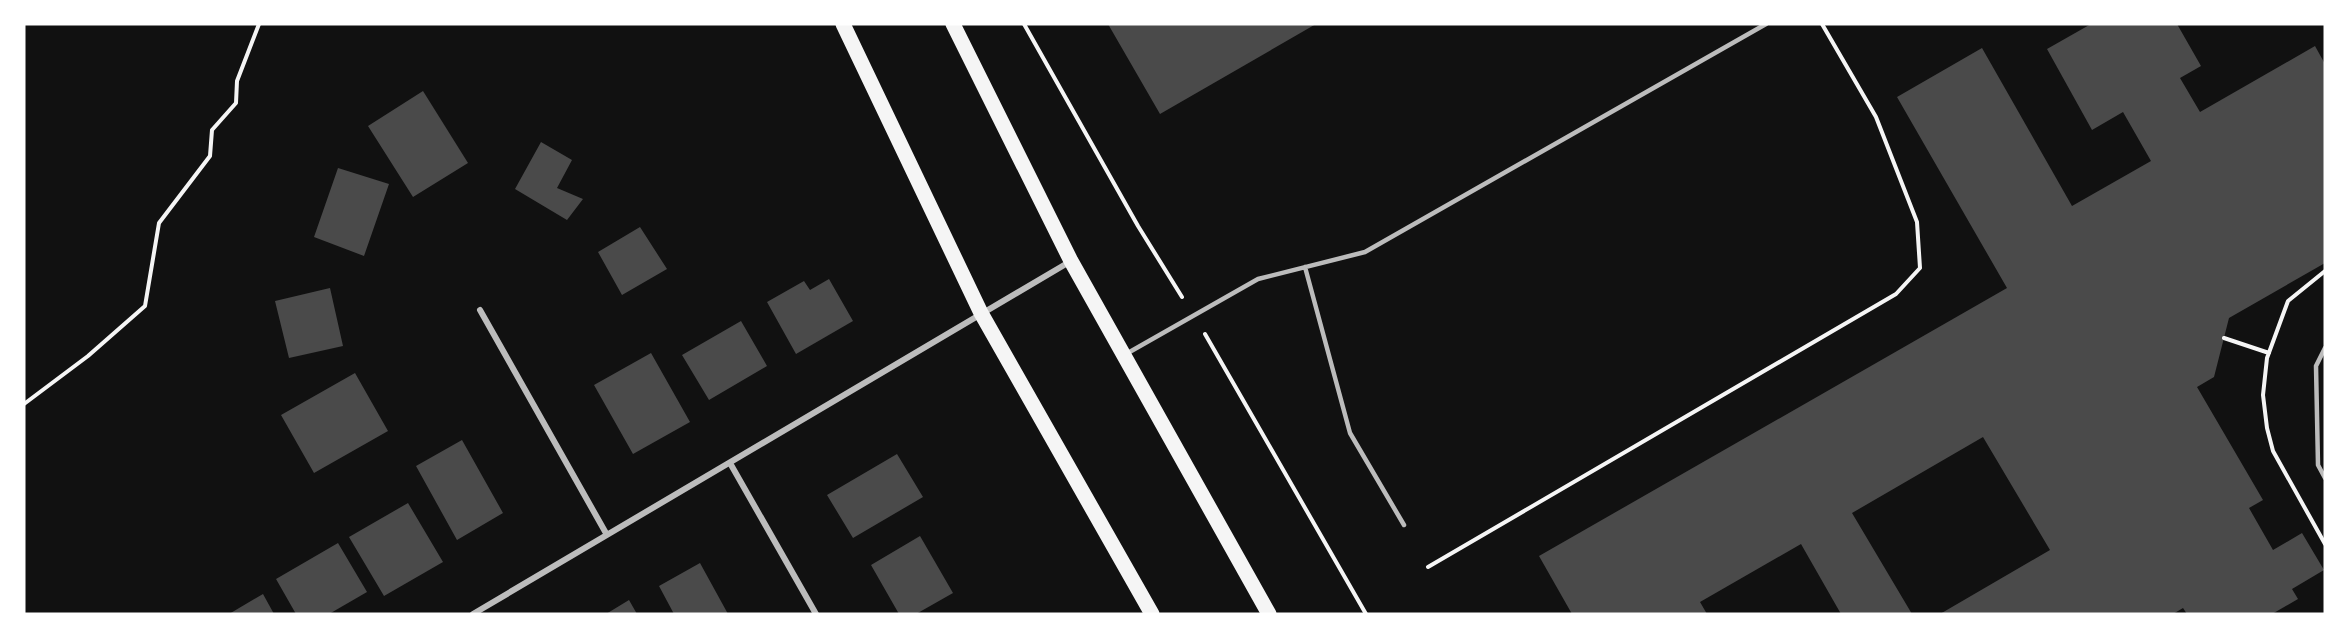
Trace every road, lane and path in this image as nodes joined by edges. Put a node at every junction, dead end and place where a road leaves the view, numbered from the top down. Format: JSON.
{"nodes":[{"id":1,"x":259,"y":24,"type":"edge"},
{"id":2,"x":843,"y":24,"type":"edge"},
{"id":3,"x":953,"y":24,"type":"edge"},
{"id":4,"x":1766,"y":24,"type":"edge"},
{"id":5,"x":1822,"y":24,"type":"edge"},
{"id":6,"x":1071,"y":261,"type":"junction"},
{"id":7,"x":1305,"y":267,"type":"junction"},
{"id":8,"x":2325,"y":271,"type":"edge"},
{"id":9,"x":480,"y":310,"type":"dead end"},
{"id":10,"x":981,"y":313,"type":"junction"},
{"id":11,"x":2224,"y":338,"type":"dead end"},
{"id":12,"x":2325,"y":348,"type":"edge"},
{"id":13,"x":2269,"y":353,"type":"junction"},
{"id":14,"x":1124,"y":356,"type":"junction"},
{"id":15,"x":24,"y":404,"type":"edge"},
{"id":16,"x":730,"y":463,"type":"junction"},
{"id":17,"x":2325,"y":478,"type":"edge"},
{"id":18,"x":1404,"y":525,"type":"dead end"},
{"id":19,"x":607,"y":535,"type":"junction"},
{"id":20,"x":2325,"y":544,"type":"edge"},
{"id":21,"x":1428,"y":567,"type":"dead end"},
{"id":22,"x":473,"y":614,"type":"edge"},
{"id":23,"x":816,"y":614,"type":"edge"},
{"id":24,"x":1152,"y":614,"type":"edge"},
{"id":25,"x":1269,"y":614,"type":"edge"}],
"edges":[{"from":1,"to":15,"type":"path"},
{"from":2,"to":10,"type":"main road"},
{"from":3,"to":6,"type":"main road"},
{"from":4,"to":7,"type":"lane"},
{"from":5,"to":21,"type":"path"},
{"from":6,"to":10,"type":"street"},
{"from":6,"to":14,"type":"main road"},
{"from":7,"to":14,"type":"lane"},
{"from":7,"to":18,"type":"lane"},
{"from":8,"to":13,"type":"path"},
{"from":9,"to":19,"type":"street"},
{"from":10,"to":16,"type":"street"},
{"from":10,"to":24,"type":"main road"},
{"from":11,"to":13,"type":"path"},
{"from":12,"to":17,"type":"lane"},
{"from":13,"to":20,"type":"path"},
{"from":14,"to":25,"type":"main road"},
{"from":16,"to":19,"type":"street"},
{"from":16,"to":23,"type":"street"},
{"from":19,"to":22,"type":"street"}]}
